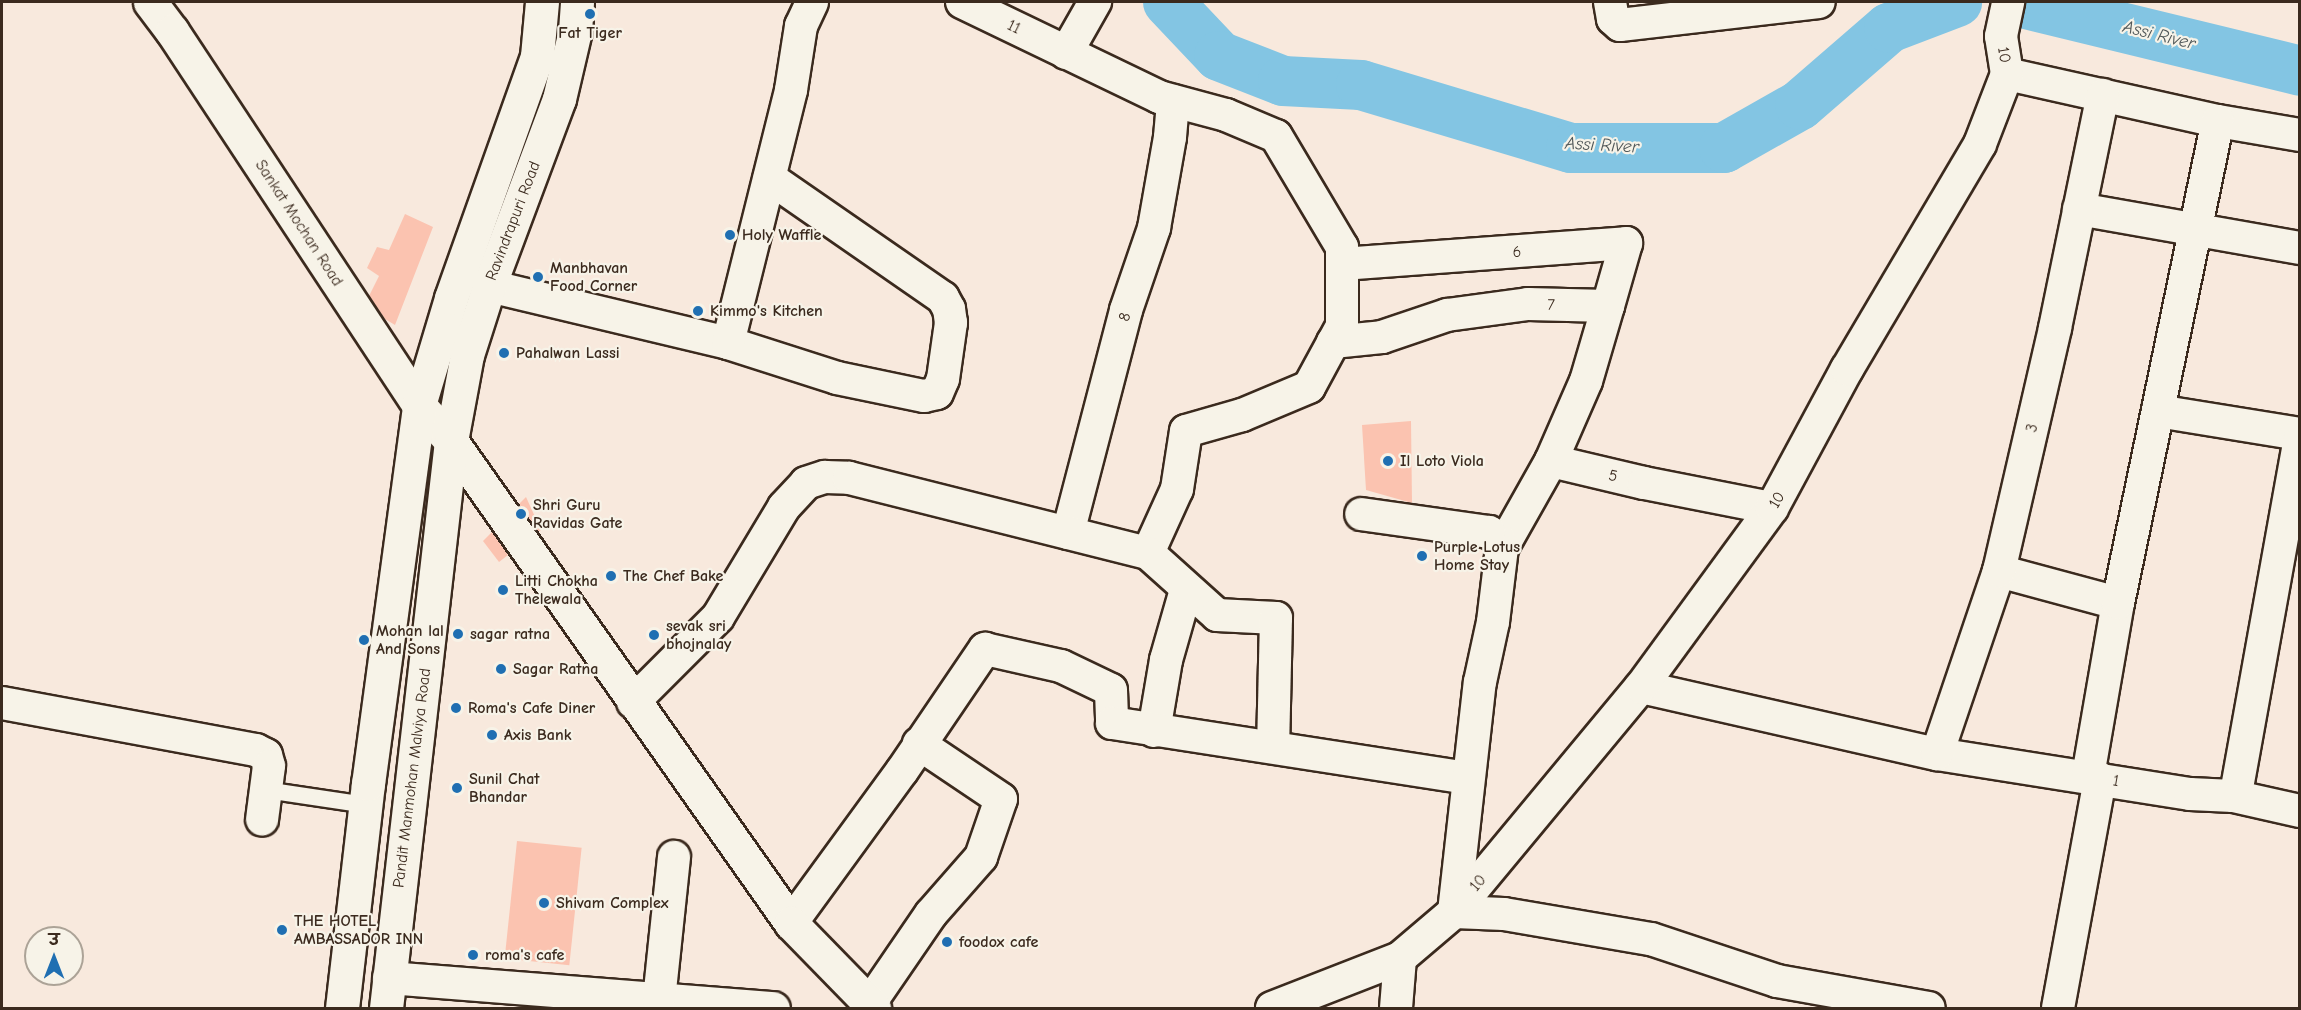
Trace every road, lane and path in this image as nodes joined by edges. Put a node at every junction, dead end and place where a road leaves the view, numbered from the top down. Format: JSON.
{"nodes":[{"id":1,"x":150,"y":2,"type":"edge"},
{"id":2,"x":542,"y":2,"type":"edge"},
{"id":3,"x":577,"y":2,"type":"edge"},
{"id":4,"x":812,"y":2,"type":"edge"},
{"id":5,"x":962,"y":2,"type":"edge"},
{"id":6,"x":1095,"y":2,"type":"edge"},
{"id":7,"x":1610,"y":2,"type":"edge"},
{"id":8,"x":1819,"y":2,"type":"edge"},
{"id":9,"x":2008,"y":2,"type":"edge"},
{"id":10,"x":1066,"y":53,"type":"junction"},
{"id":11,"x":2007,"y":74,"type":"junction"},
{"id":12,"x":2103,"y":95,"type":"junction"},
{"id":13,"x":1173,"y":100,"type":"junction"},
{"id":14,"x":2218,"y":121,"type":"junction"},
{"id":15,"x":2300,"y":135,"type":"edge"},
{"id":16,"x":770,"y":178,"type":"junction"},
{"id":17,"x":2079,"y":208,"type":"junction"},
{"id":18,"x":2195,"y":231,"type":"junction"},
{"id":19,"x":2300,"y":248,"type":"edge"},
{"id":20,"x":1342,"y":264,"type":"junction"},
{"id":21,"x":489,"y":286,"type":"junction"},
{"id":22,"x":1608,"y":306,"type":"junction"},
{"id":23,"x":1333,"y":342,"type":"junction"},
{"id":24,"x":728,"y":343,"type":"junction"},
{"id":25,"x":419,"y":405,"type":"junction"},
{"id":26,"x":2158,"y":411,"type":"junction"},
{"id":27,"x":451,"y":441,"type":"junction"},
{"id":28,"x":2299,"y":443,"type":"edge"},
{"id":29,"x":1551,"y":461,"type":"junction"},
{"id":30,"x":1773,"y":508,"type":"junction"},
{"id":31,"x":1361,"y":514,"type":"dead end"},
{"id":32,"x":1068,"y":532,"type":"junction"},
{"id":33,"x":1502,"y":548,"type":"junction"},
{"id":34,"x":1148,"y":553,"type":"junction"},
{"id":35,"x":1999,"y":571,"type":"junction"},
{"id":36,"x":1186,"y":590,"type":"junction"},
{"id":37,"x":2118,"y":603,"type":"junction"},
{"id":38,"x":1641,"y":687,"type":"junction"},
{"id":39,"x":633,"y":702,"type":"junction"},
{"id":40,"x":2,"y":703,"type":"edge"},
{"id":41,"x":1154,"y":731,"type":"junction"},
{"id":42,"x":920,"y":744,"type":"junction"},
{"id":43,"x":1273,"y":747,"type":"junction"},
{"id":44,"x":1937,"y":754,"type":"junction"},
{"id":45,"x":2094,"y":777,"type":"junction"},
{"id":46,"x":1468,"y":778,"type":"junction"},
{"id":47,"x":2233,"y":796,"type":"junction"},
{"id":48,"x":264,"y":805,"type":"joint"},
{"id":49,"x":366,"y":805,"type":"junction"},
{"id":50,"x":2300,"y":810,"type":"edge"},
{"id":51,"x":674,"y":857,"type":"dead end"},
{"id":52,"x":1454,"y":912,"type":"junction"},
{"id":53,"x":791,"y":923,"type":"junction"},
{"id":54,"x":1400,"y":958,"type":"junction"},
{"id":55,"x":387,"y":993,"type":"edge"},
{"id":56,"x":659,"y":1000,"type":"junction"},
{"id":57,"x":872,"y":1006,"type":"edge"},
{"id":58,"x":342,"y":1008,"type":"edge"},
{"id":59,"x":774,"y":1008,"type":"edge"},
{"id":60,"x":1272,"y":1008,"type":"edge"},
{"id":61,"x":1396,"y":1008,"type":"edge"},
{"id":62,"x":1929,"y":1008,"type":"edge"},
{"id":63,"x":2058,"y":1008,"type":"edge"}],
"edges":[{"from":1,"to":25,"type":"main road","name":"Sankat Mochan Road"},
{"from":2,"to":25,"type":"main road","name":"Ravindrapuri Road"},
{"from":3,"to":21,"type":"main road","name":"Ravindrapuri Road"},
{"from":4,"to":16,"type":"street"},
{"from":5,"to":10,"type":"street","name":"11"},
{"from":6,"to":10,"type":"street"},
{"from":7,"to":8,"type":"street"},
{"from":9,"to":11,"type":"street","name":"10"},
{"from":10,"to":13,"type":"street","name":"11"},
{"from":11,"to":12,"type":"street"},
{"from":11,"to":30,"type":"street","name":"10"},
{"from":12,"to":14,"type":"street"},
{"from":12,"to":17,"type":"street","name":"3"},
{"from":13,"to":20,"type":"street","name":"11"},
{"from":13,"to":32,"type":"street","name":"8"},
{"from":14,"to":15,"type":"street"},
{"from":14,"to":18,"type":"street"},
{"from":16,"to":24,"type":"street"},
{"from":16,"to":24,"type":"street"},
{"from":17,"to":18,"type":"street"},
{"from":17,"to":35,"type":"street","name":"3"},
{"from":18,"to":19,"type":"street"},
{"from":18,"to":26,"type":"street"},
{"from":20,"to":22,"type":"street","name":"6"},
{"from":20,"to":23,"type":"street","name":"11"},
{"from":21,"to":24,"type":"street"},
{"from":21,"to":27,"type":"main road","name":"Ravindrapuri Road"},
{"from":22,"to":23,"type":"street","name":"7"},
{"from":22,"to":29,"type":"street"},
{"from":23,"to":34,"type":"street","name":"11"},
{"from":25,"to":27,"type":"main road","name":"Sankat Mochan Road"},
{"from":25,"to":49,"type":"main road","name":"Ravindrapuri Road"},
{"from":26,"to":28,"type":"street"},
{"from":26,"to":37,"type":"street"},
{"from":27,"to":39,"type":"main road","name":"Sankat Mochan Road"},
{"from":27,"to":55,"type":"main road","name":"Pandit Manmohan Malviya Road"},
{"from":28,"to":47,"type":"street"},
{"from":29,"to":30,"type":"street","name":"5"},
{"from":29,"to":33,"type":"street"},
{"from":30,"to":38,"type":"street","name":"10"},
{"from":31,"to":33,"type":"street"},
{"from":32,"to":34,"type":"street"},
{"from":32,"to":39,"type":"street"},
{"from":33,"to":46,"type":"street"},
{"from":34,"to":36,"type":"street"},
{"from":35,"to":37,"type":"street"},
{"from":35,"to":44,"type":"street","name":"3"},
{"from":36,"to":41,"type":"street"},
{"from":36,"to":43,"type":"street"},
{"from":37,"to":45,"type":"street"},
{"from":38,"to":44,"type":"street","name":"1"},
{"from":38,"to":52,"type":"street","name":"10"},
{"from":39,"to":53,"type":"main road","name":"Sankat Mochan Road"},
{"from":40,"to":48,"type":"street"},
{"from":41,"to":42,"type":"street"},
{"from":41,"to":43,"type":"street"},
{"from":42,"to":53,"type":"street"},
{"from":42,"to":57,"type":"street"},
{"from":43,"to":46,"type":"street"},
{"from":44,"to":45,"type":"street","name":"1"},
{"from":45,"to":47,"type":"street","name":"1"},
{"from":45,"to":63,"type":"street"},
{"from":46,"to":52,"type":"street"},
{"from":47,"to":50,"type":"street","name":"1"},
{"from":48,"to":49,"type":"lane"},
{"from":49,"to":58,"type":"main road","name":"Ravindrapuri Road"},
{"from":51,"to":56,"type":"street"},
{"from":52,"to":54,"type":"street","name":"10"},
{"from":52,"to":62,"type":"street"},
{"from":53,"to":57,"type":"main road","name":"Sankat Mochan Road"},
{"from":54,"to":60,"type":"street","name":"10"},
{"from":54,"to":61,"type":"street"},
{"from":55,"to":56,"type":"street"},
{"from":56,"to":59,"type":"street"}]}
